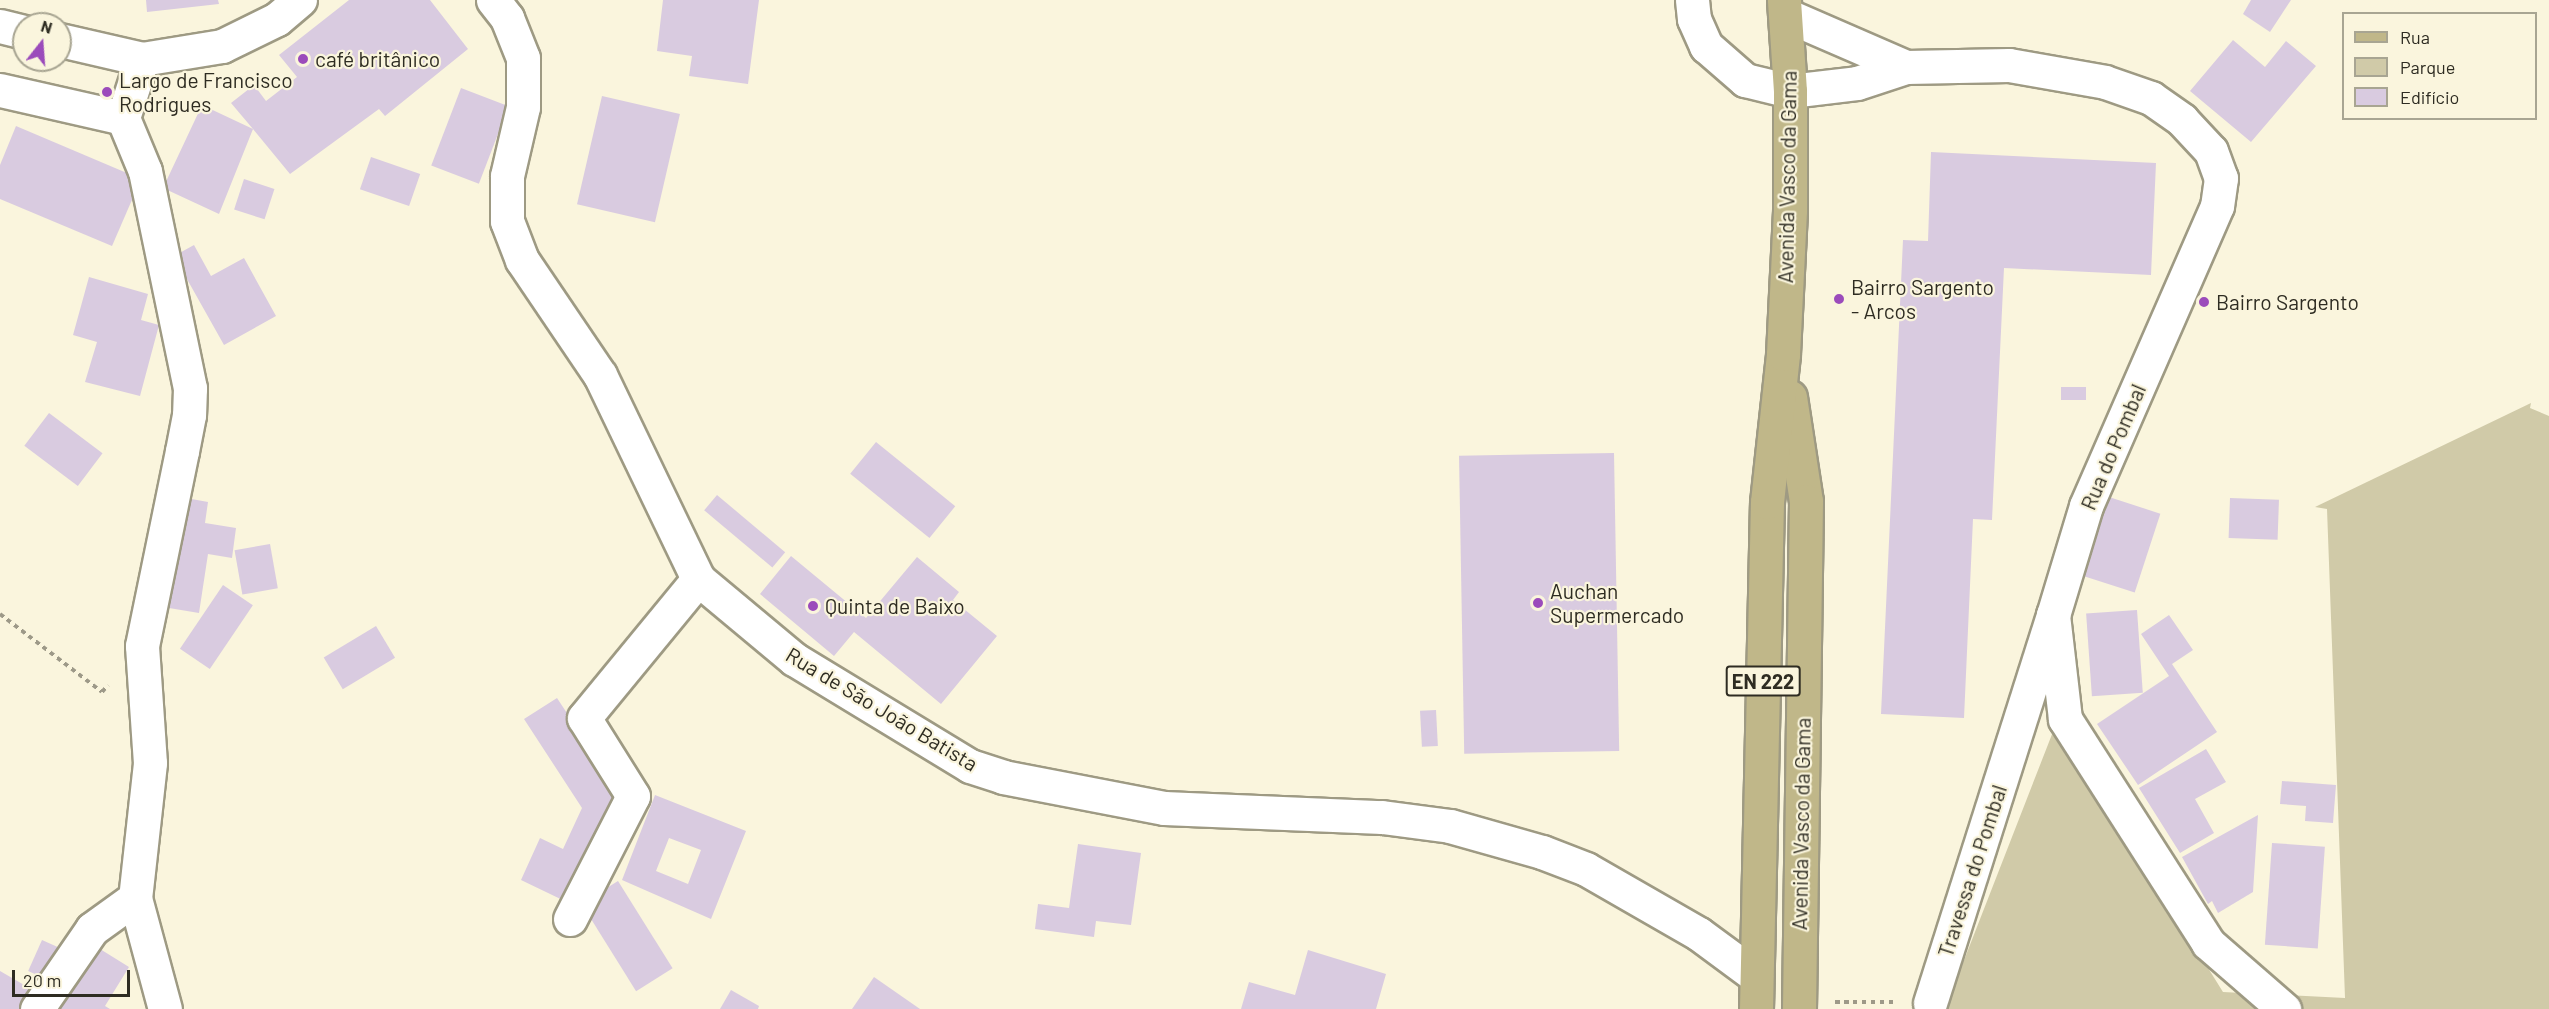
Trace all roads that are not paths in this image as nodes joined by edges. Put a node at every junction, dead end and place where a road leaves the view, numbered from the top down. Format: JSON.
{"nodes":[{"id":1,"x":300,"y":0,"type":"edge"},
{"id":2,"x":493,"y":0,"type":"edge"},
{"id":3,"x":1692,"y":0,"type":"edge"},
{"id":4,"x":1785,"y":8,"type":"edge"},
{"id":5,"x":72,"y":43,"type":"edge"},
{"id":6,"x":142,"y":59,"type":"junction"},
{"id":7,"x":1906,"y":67,"type":"junction"},
{"id":8,"x":0,"y":90,"type":"edge"},
{"id":9,"x":1790,"y":91,"type":"junction"},
{"id":10,"x":123,"y":118,"type":"junction"},
{"id":11,"x":1783,"y":354,"type":"junction"},
{"id":12,"x":698,"y":579,"type":"junction"},
{"id":13,"x":2053,"y":615,"type":"junction"},
{"id":14,"x":135,"y":898,"type":"junction"},
{"id":15,"x":570,"y":919,"type":"dead end"},
{"id":16,"x":1756,"y":976,"type":"junction"},
{"id":17,"x":1930,"y":1003,"type":"road end"},
{"id":18,"x":1799,"y":1005,"type":"edge"},
{"id":19,"x":37,"y":1009,"type":"edge"},
{"id":20,"x":165,"y":1009,"type":"edge"},
{"id":21,"x":1756,"y":1009,"type":"edge"},
{"id":22,"x":2284,"y":1009,"type":"edge"}],
"edges":[{"from":1,"to":6,"type":"street"},
{"from":2,"to":12,"type":"street","name":"Rua de São João Batista"},
{"from":3,"to":9,"type":"street"},
{"from":4,"to":7,"type":"street","name":"Rua do Pombal"},
{"from":4,"to":9,"type":"main road","name":"Avenida Vasco da Gama","number":"EN 222"},
{"from":5,"to":6,"type":"street"},
{"from":6,"to":10,"type":"street"},
{"from":7,"to":9,"type":"street","name":"Rua do Pombal"},
{"from":7,"to":13,"type":"street","name":"Rua do Pombal"},
{"from":8,"to":10,"type":"street"},
{"from":9,"to":11,"type":"main road","name":"Avenida Vasco da Gama","number":"EN 222"},
{"from":10,"to":14,"type":"street"},
{"from":11,"to":16,"type":"main road","name":"Avenida Vasco da Gama","number":"EN 222"},
{"from":11,"to":18,"type":"main road","name":"Avenida Vasco da Gama","number":"EN 222"},
{"from":12,"to":15,"type":"street"},
{"from":12,"to":16,"type":"street","name":"Rua de São João Batista"},
{"from":13,"to":17,"type":"street","name":"Travessa do Pombal"},
{"from":13,"to":22,"type":"street","name":"Rua do Pombal"},
{"from":14,"to":19,"type":"street"},
{"from":14,"to":20,"type":"street"},
{"from":16,"to":21,"type":"main road","name":"Avenida Vasco da Gama","number":"EN 222"}]}
